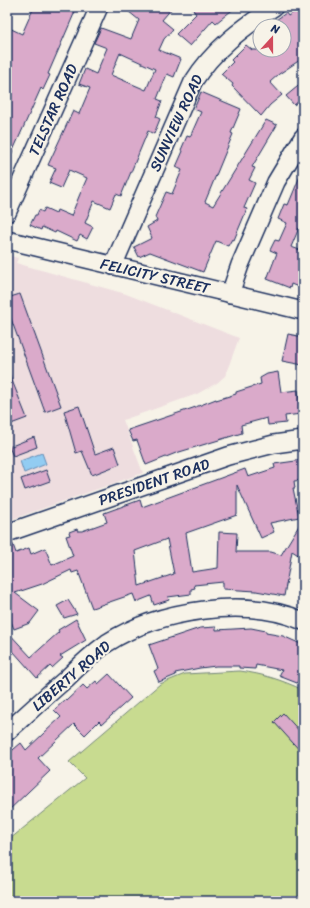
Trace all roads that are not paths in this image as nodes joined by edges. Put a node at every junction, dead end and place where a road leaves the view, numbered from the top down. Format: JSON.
{"nodes":[{"id":1,"x":99,"y":7,"type":"edge"},
{"id":2,"x":274,"y":7,"type":"edge"},
{"id":3,"x":303,"y":137,"type":"edge"},
{"id":4,"x":7,"y":213,"type":"edge"},
{"id":5,"x":7,"y":240,"type":"edge"},
{"id":6,"x":113,"y":266,"type":"junction"},
{"id":7,"x":230,"y":294,"type":"junction"},
{"id":8,"x":303,"y":311,"type":"edge"},
{"id":9,"x":303,"y":440,"type":"edge"},
{"id":10,"x":7,"y":533,"type":"edge"},
{"id":11,"x":303,"y":621,"type":"edge"},
{"id":12,"x":7,"y":732,"type":"edge"}],
"edges":[{"from":1,"to":4,"type":"street","name":"TELSTAR ROAD"},
{"from":2,"to":6,"type":"street","name":"SUNVIEW ROAD"},
{"from":3,"to":7,"type":"street"},
{"from":5,"to":6,"type":"street","name":"FELICITY STREET"},
{"from":6,"to":7,"type":"street","name":"FELICITY STREET"},
{"from":7,"to":8,"type":"street","name":"FELICITY STREET"},
{"from":9,"to":10,"type":"street","name":"PRESIDENT ROAD"},
{"from":11,"to":12,"type":"street","name":"LIBERTY ROAD"}]}
